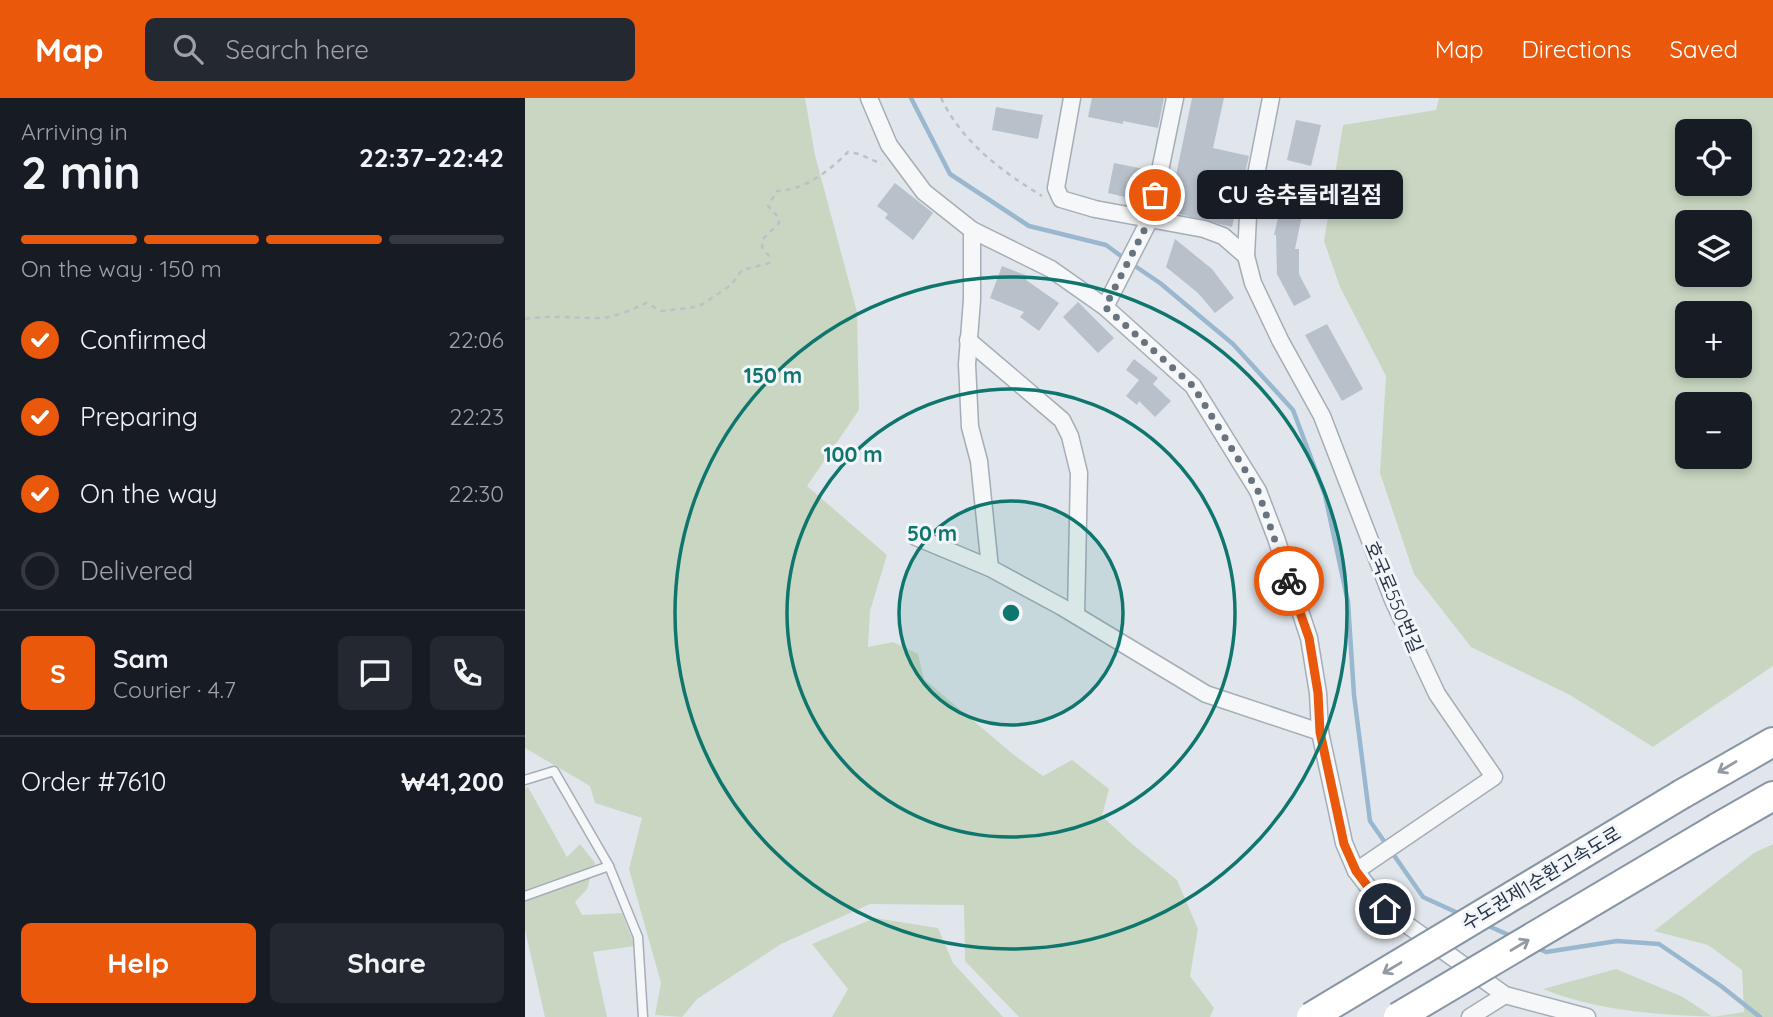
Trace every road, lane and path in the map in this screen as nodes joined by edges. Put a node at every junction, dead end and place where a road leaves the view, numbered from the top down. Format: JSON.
{"nodes":[{"id":1,"x":869,"y":98,"type":"edge"},
{"id":2,"x":941,"y":98,"type":"edge"},
{"id":3,"x":1072,"y":98,"type":"edge"},
{"id":4,"x":1175,"y":98,"type":"edge"},
{"id":5,"x":1271,"y":98,"type":"edge"},
{"id":6,"x":910,"y":176,"type":"junction"},
{"id":7,"x":1058,"y":197,"type":"junction"},
{"id":8,"x":1147,"y":226,"type":"junction"},
{"id":9,"x":972,"y":230,"type":"junction"},
{"id":10,"x":1246,"y":256,"type":"junction"},
{"id":11,"x":1109,"y":301,"type":"junction"},
{"id":12,"x":525,"y":319,"type":"edge"},
{"id":13,"x":968,"y":340,"type":"junction"},
{"id":14,"x":916,"y":537,"type":"dead end"},
{"id":15,"x":990,"y":568,"type":"junction"},
{"id":16,"x":1076,"y":615,"type":"junction"},
{"id":17,"x":1320,"y":732,"type":"junction"},
{"id":18,"x":1773,"y":741,"type":"edge"},
{"id":19,"x":525,"y":780,"type":"edge"},
{"id":20,"x":1773,"y":796,"type":"edge"},
{"id":21,"x":609,"y":866,"type":"junction"},
{"id":22,"x":1356,"y":871,"type":"junction"},
{"id":23,"x":525,"y":896,"type":"edge"},
{"id":24,"x":1505,"y":995,"type":"junction"},
{"id":25,"x":643,"y":1017,"type":"edge"},
{"id":26,"x":1311,"y":1017,"type":"edge"},
{"id":27,"x":1398,"y":1017,"type":"edge"},
{"id":28,"x":1470,"y":1017,"type":"edge"},
{"id":29,"x":1587,"y":1017,"type":"edge"}],
"edges":[{"from":1,"to":6,"type":"street"},
{"from":2,"to":7,"type":"path"},
{"from":3,"to":7,"type":"street"},
{"from":4,"to":8,"type":"street"},
{"from":5,"to":10,"type":"street","name":"호국로550번길"},
{"from":6,"to":9,"type":"street"},
{"from":6,"to":12,"type":"path"},
{"from":7,"to":8,"type":"street"},
{"from":8,"to":10,"type":"street"},
{"from":8,"to":11,"type":"street"},
{"from":9,"to":11,"type":"street"},
{"from":9,"to":13,"type":"street"},
{"from":10,"to":22,"type":"street","name":"호국로550번길"},
{"from":11,"to":17,"type":"street"},
{"from":13,"to":15,"type":"street"},
{"from":13,"to":16,"type":"street"},
{"from":14,"to":15,"type":"street"},
{"from":15,"to":16,"type":"street"},
{"from":16,"to":17,"type":"street"},
{"from":17,"to":22,"type":"street"},
{"from":18,"to":26,"type":"highway","name":"수도권제1순환고속도로","one_way":true,"bridge":true},
{"from":19,"to":21,"type":"lane"},
{"from":27,"to":20,"type":"highway","one_way":true,"bridge":true},
{"from":21,"to":23,"type":"lane"},
{"from":21,"to":25,"type":"lane"},
{"from":22,"to":24,"type":"street"},
{"from":24,"to":28,"type":"street"},
{"from":24,"to":29,"type":"street"}]}
